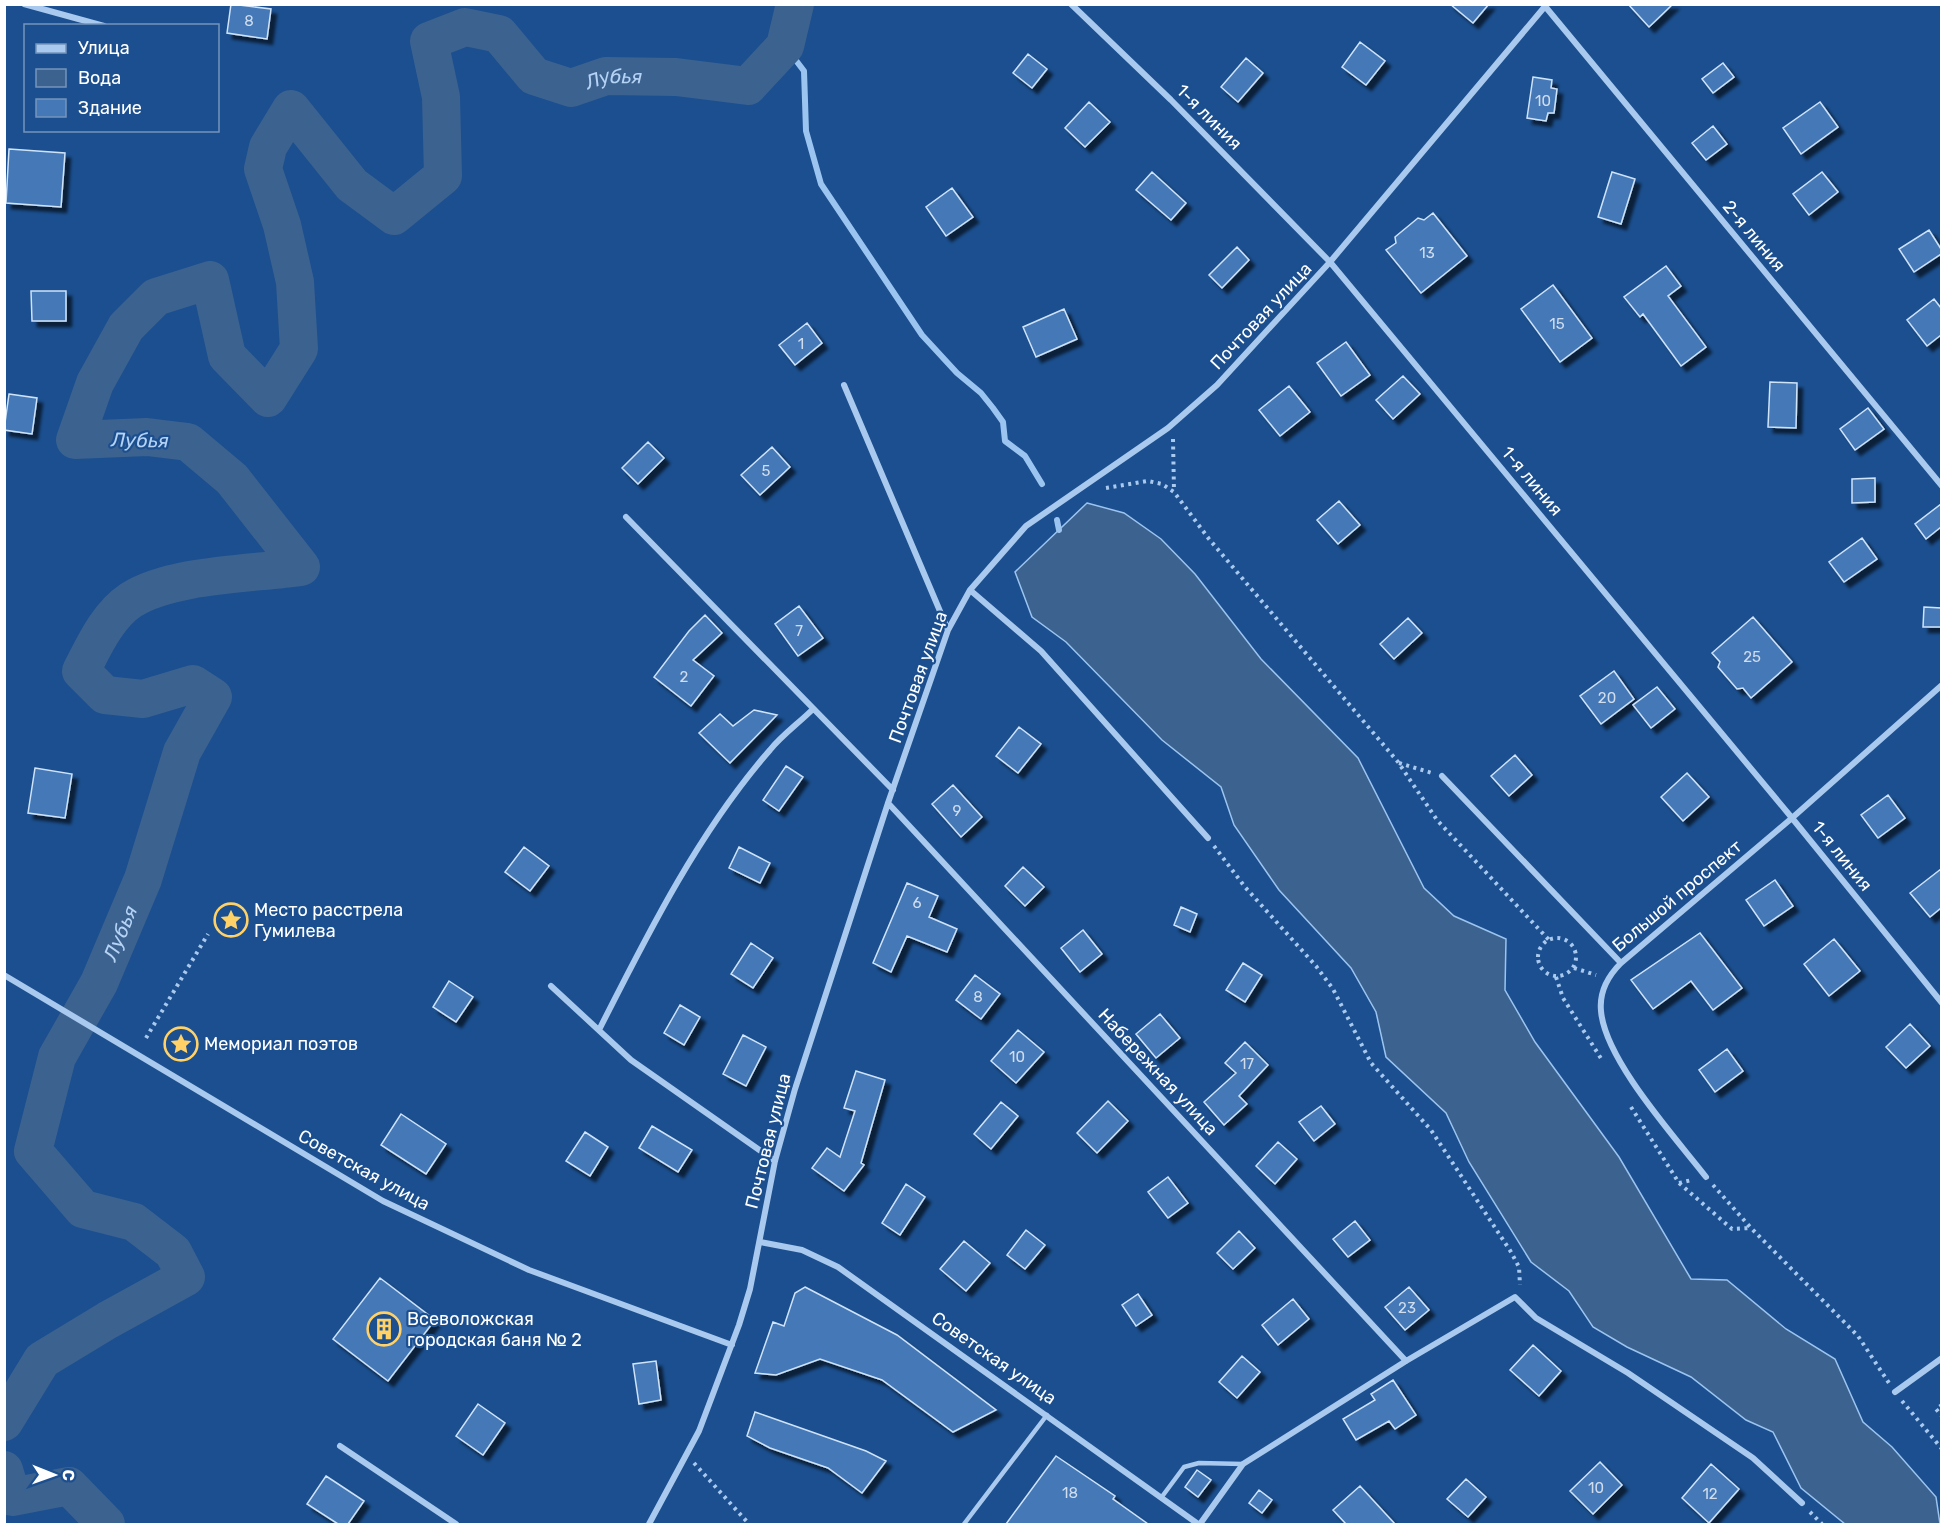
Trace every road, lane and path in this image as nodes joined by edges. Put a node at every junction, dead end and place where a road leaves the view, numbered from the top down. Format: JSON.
{"nodes":[{"id":1,"x":24,"y":4,"type":"edge"},
{"id":2,"x":1071,"y":4,"type":"edge"},
{"id":3,"x":1546,"y":5,"type":"edge"},
{"id":4,"x":97,"y":24,"type":"edge"},
{"id":5,"x":1330,"y":262,"type":"junction"},
{"id":6,"x":844,"y":385,"type":"dead end"},
{"id":7,"x":1168,"y":428,"type":"junction"},
{"id":8,"x":1941,"y":486,"type":"edge"},
{"id":9,"x":1079,"y":490,"type":"junction"},
{"id":10,"x":1174,"y":492,"type":"junction"},
{"id":11,"x":626,"y":517,"type":"dead end"},
{"id":12,"x":970,"y":590,"type":"junction"},
{"id":13,"x":948,"y":630,"type":"junction"},
{"id":14,"x":1941,"y":685,"type":"edge"},
{"id":15,"x":813,"y":710,"type":"junction"},
{"id":16,"x":1398,"y":762,"type":"junction"},
{"id":17,"x":1442,"y":776,"type":"joint"},
{"id":18,"x":894,"y":790,"type":"junction"},
{"id":19,"x":888,"y":803,"type":"junction"},
{"id":20,"x":1792,"y":818,"type":"junction"},
{"id":21,"x":1208,"y":838,"type":"joint"},
{"id":22,"x":208,"y":934,"type":"dead end"},
{"id":23,"x":1549,"y":940,"type":"junction"},
{"id":24,"x":1621,"y":963,"type":"junction"},
{"id":25,"x":1574,"y":968,"type":"junction"},
{"id":26,"x":4,"y":975,"type":"edge"},
{"id":27,"x":1607,"y":978,"type":"junction"},
{"id":28,"x":551,"y":986,"type":"dead end"},
{"id":29,"x":1941,"y":1003,"type":"edge"},
{"id":30,"x":599,"y":1030,"type":"junction"},
{"id":31,"x":146,"y":1038,"type":"dead end"},
{"id":32,"x":775,"y":1161,"type":"junction"},
{"id":33,"x":1706,"y":1177,"type":"joint"},
{"id":34,"x":760,"y":1242,"type":"junction"},
{"id":35,"x":1515,"y":1297,"type":"junction"},
{"id":36,"x":732,"y":1345,"type":"junction"},
{"id":37,"x":1941,"y":1358,"type":"edge"},
{"id":38,"x":1406,"y":1361,"type":"junction"},
{"id":39,"x":1896,"y":1392,"type":"junction"},
{"id":40,"x":1941,"y":1405,"type":"edge"},
{"id":41,"x":1047,"y":1414,"type":"junction"},
{"id":42,"x":1941,"y":1416,"type":"edge"},
{"id":43,"x":340,"y":1446,"type":"dead end"},
{"id":44,"x":1941,"y":1449,"type":"edge"},
{"id":45,"x":688,"y":1456,"type":"junction"},
{"id":46,"x":1243,"y":1464,"type":"junction"},
{"id":47,"x":1161,"y":1498,"type":"junction"},
{"id":48,"x":1802,"y":1503,"type":"dead end"},
{"id":49,"x":456,"y":1524,"type":"edge"},
{"id":50,"x":649,"y":1524,"type":"edge"},
{"id":51,"x":749,"y":1524,"type":"edge"},
{"id":52,"x":964,"y":1524,"type":"edge"},
{"id":53,"x":1199,"y":1524,"type":"edge"}],
"edges":[{"from":1,"to":4,"type":"street"},
{"from":2,"to":5,"type":"street","name":"1-я линия"},
{"from":3,"to":5,"type":"street","name":"Почтовая улица"},
{"from":3,"to":8,"type":"street","name":"2-я линия"},
{"from":5,"to":7,"type":"street","name":"Почтовая улица"},
{"from":5,"to":20,"type":"street","name":"1-я линия"},
{"from":6,"to":13,"type":"street"},
{"from":7,"to":9,"type":"street","name":"Почтовая улица"},
{"from":7,"to":10,"type":"path"},
{"from":9,"to":10,"type":"path"},
{"from":9,"to":12,"type":"street","name":"Почтовая улица"},
{"from":10,"to":16,"type":"path"},
{"from":11,"to":15,"type":"street"},
{"from":12,"to":13,"type":"street","name":"Почтовая улица"},
{"from":12,"to":21,"type":"street"},
{"from":13,"to":18,"type":"street","name":"Почтовая улица"},
{"from":14,"to":20,"type":"street","name":"Большой проспект"},
{"from":15,"to":18,"type":"street"},
{"from":15,"to":30,"type":"street"},
{"from":16,"to":17,"type":"path"},
{"from":16,"to":23,"type":"path"},
{"from":17,"to":24,"type":"street"},
{"from":18,"to":19,"type":"street","name":"Почтовая улица"},
{"from":19,"to":32,"type":"street","name":"Почтовая улица"},
{"from":19,"to":38,"type":"street","name":"Набережная улица"},
{"from":20,"to":24,"type":"street","name":"Большой проспект"},
{"from":20,"to":29,"type":"street","name":"1-я линия"},
{"from":21,"to":35,"type":"path"},
{"from":22,"to":31,"type":"path"},
{"from":23,"to":25,"type":"path"},
{"from":23,"to":25,"type":"path"},
{"from":24,"to":27,"type":"street","name":"Большой проспект"},
{"from":25,"to":27,"type":"path"},
{"from":26,"to":36,"type":"street","name":"Советская улица"},
{"from":27,"to":33,"type":"street","name":"Большой проспект"},
{"from":28,"to":30,"type":"street"},
{"from":30,"to":32,"type":"street"},
{"from":32,"to":34,"type":"street","name":"Почтовая улица"},
{"from":33,"to":39,"type":"path"},
{"from":34,"to":36,"type":"street","name":"Почтовая улица"},
{"from":34,"to":41,"type":"street","name":"Советская улица"},
{"from":35,"to":38,"type":"street"},
{"from":35,"to":48,"type":"street"},
{"from":36,"to":45,"type":"street","name":"Почтовая улица"},
{"from":37,"to":39,"type":"street"},
{"from":38,"to":46,"type":"street"},
{"from":39,"to":44,"type":"path"},
{"from":40,"to":42,"type":"path"},
{"from":41,"to":47,"type":"street","name":"Советская улица"},
{"from":41,"to":52,"type":"lane"},
{"from":43,"to":49,"type":"street"},
{"from":45,"to":50,"type":"street","name":"Почтовая улица"},
{"from":45,"to":51,"type":"path"},
{"from":46,"to":47,"type":"lane"},
{"from":46,"to":53,"type":"street"},
{"from":47,"to":53,"type":"street","name":"Советская улица"}]}
